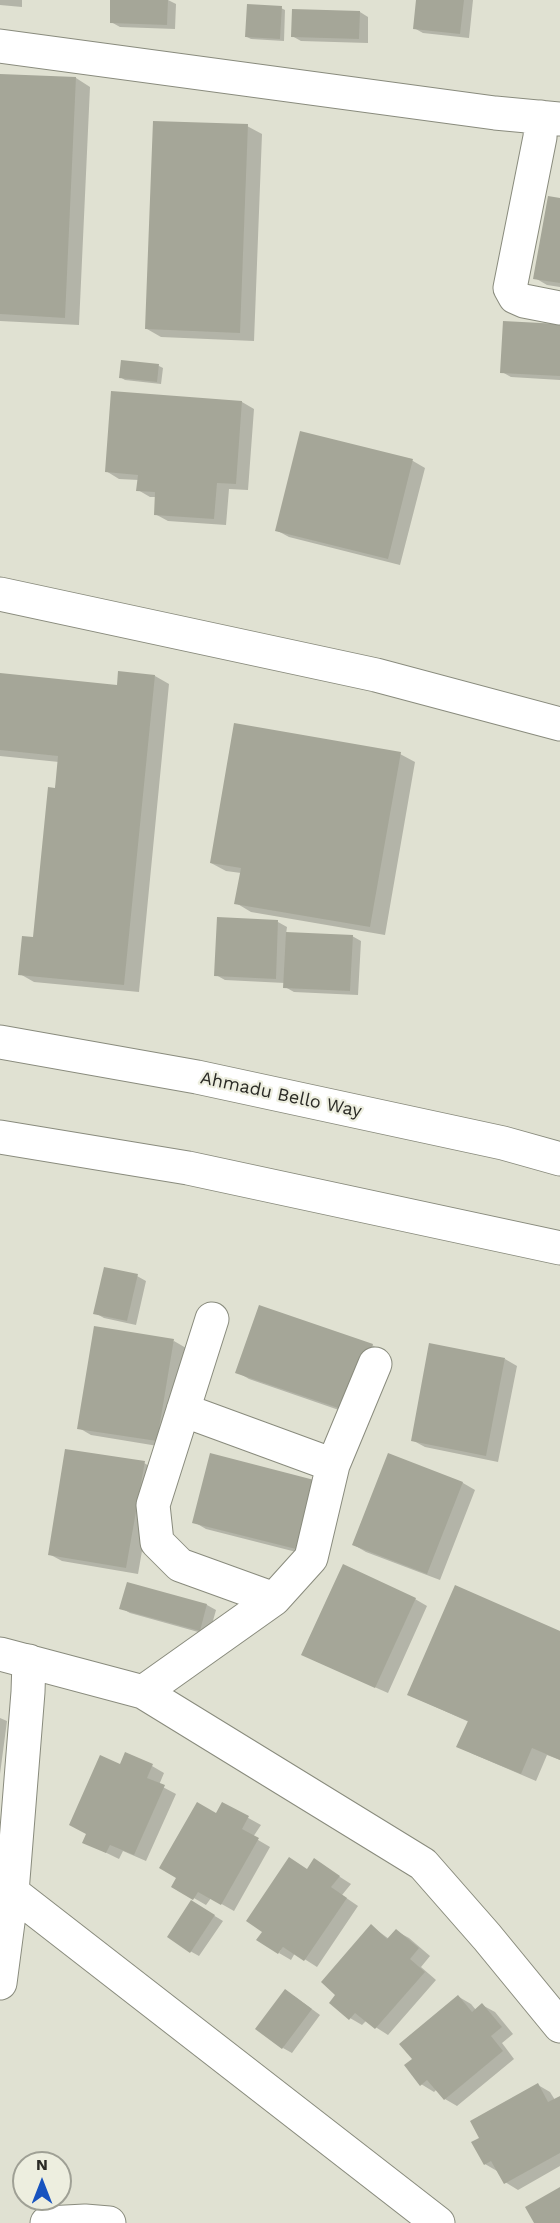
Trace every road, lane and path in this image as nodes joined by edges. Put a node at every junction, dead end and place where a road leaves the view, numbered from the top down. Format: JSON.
{"nodes":[{"id":1,"x":0,"y":46,"type":"edge"},
{"id":2,"x":551,"y":118,"type":"edge"},
{"id":3,"x":560,"y":308,"type":"edge"},
{"id":4,"x":0,"y":594,"type":"edge"},
{"id":5,"x":560,"y":724,"type":"edge"},
{"id":6,"x":0,"y":1042,"type":"edge"},
{"id":7,"x":0,"y":1137,"type":"edge"},
{"id":8,"x":560,"y":1159,"type":"edge"},
{"id":9,"x":560,"y":1248,"type":"edge"},
{"id":10,"x":212,"y":1319,"type":"dead end"},
{"id":11,"x":375,"y":1364,"type":"dead end"},
{"id":12,"x":183,"y":1410,"type":"junction"},
{"id":13,"x":333,"y":1465,"type":"junction"},
{"id":14,"x":274,"y":1599,"type":"junction"},
{"id":15,"x":14,"y":1657,"type":"edge"},
{"id":16,"x":143,"y":1692,"type":"junction"},
{"id":17,"x":12,"y":1892,"type":"junction"},
{"id":18,"x":0,"y":1983,"type":"edge"},
{"id":19,"x":560,"y":2026,"type":"edge"},
{"id":20,"x":47,"y":2223,"type":"edge"},
{"id":21,"x":109,"y":2223,"type":"edge"},
{"id":22,"x":438,"y":2223,"type":"edge"}],
"edges":[{"from":1,"to":2,"type":"street"},
{"from":2,"to":3,"type":"street"},
{"from":4,"to":5,"type":"street"},
{"from":6,"to":8,"type":"street","name":"Ahmadu Bello Way"},
{"from":7,"to":9,"type":"street"},
{"from":10,"to":12,"type":"street"},
{"from":11,"to":13,"type":"street"},
{"from":12,"to":13,"type":"street"},
{"from":12,"to":14,"type":"street"},
{"from":13,"to":14,"type":"street"},
{"from":14,"to":16,"type":"street"},
{"from":15,"to":16,"type":"street"},
{"from":15,"to":17,"type":"street"},
{"from":16,"to":19,"type":"street"},
{"from":17,"to":18,"type":"street"},
{"from":17,"to":22,"type":"street"},
{"from":20,"to":21,"type":"street"}]}
